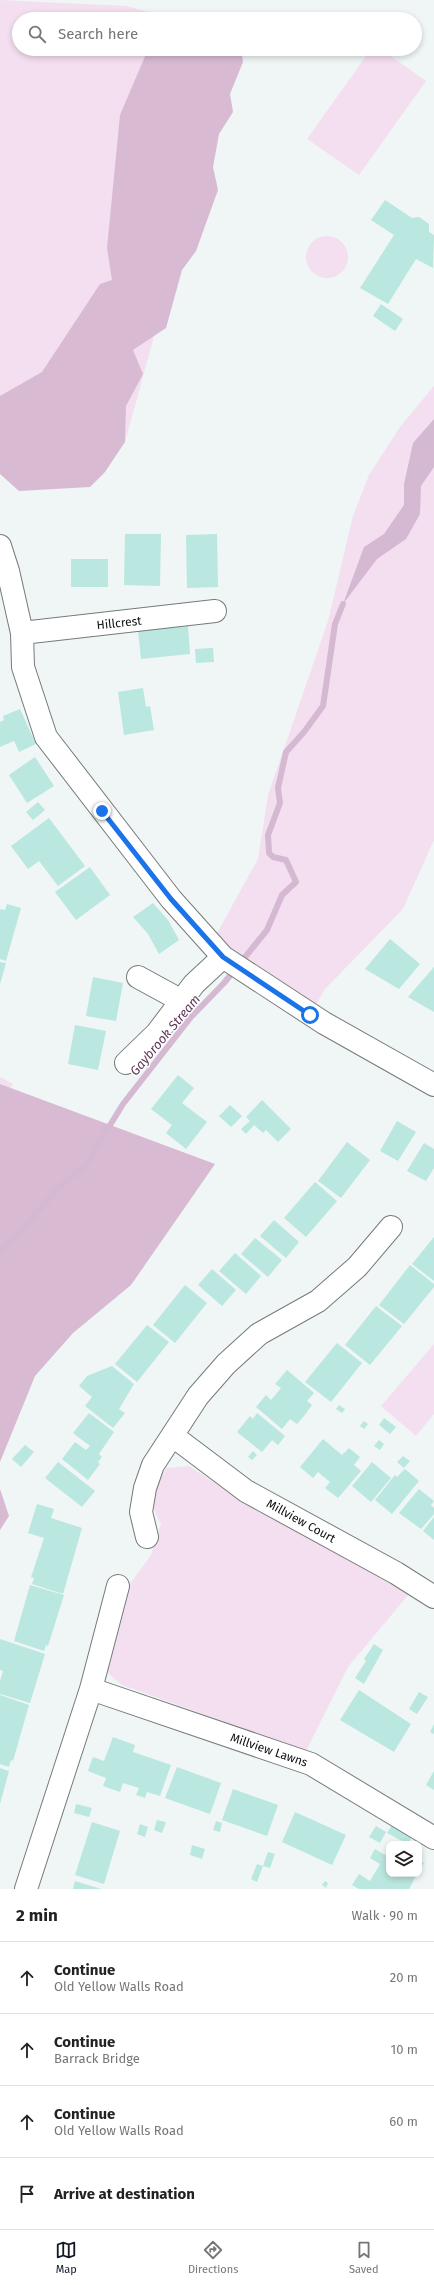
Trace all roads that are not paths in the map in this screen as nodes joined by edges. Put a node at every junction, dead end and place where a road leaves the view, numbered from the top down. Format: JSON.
{"nodes":[{"id":1,"x":0,"y":546,"type":"edge"},
{"id":2,"x":215,"y":611,"type":"dead end"},
{"id":3,"x":22,"y":633,"type":"junction"},
{"id":4,"x":224,"y":958,"type":"junction"},
{"id":5,"x":138,"y":977,"type":"dead end"},
{"id":6,"x":182,"y":1001,"type":"junction"},
{"id":7,"x":126,"y":1063,"type":"dead end"},
{"id":8,"x":434,"y":1085,"type":"edge"},
{"id":9,"x":391,"y":1227,"type":"dead end"},
{"id":10,"x":173,"y":1436,"type":"junction"},
{"id":11,"x":147,"y":1537,"type":"dead end"},
{"id":12,"x":118,"y":1586,"type":"dead end"},
{"id":13,"x":434,"y":1597,"type":"edge"},
{"id":14,"x":91,"y":1689,"type":"junction"},
{"id":15,"x":434,"y":1838,"type":"edge"},
{"id":16,"x":26,"y":1889,"type":"edge"}],
"edges":[{"from":1,"to":3,"type":"street"},
{"from":2,"to":3,"type":"street","name":"Hillcrest"},
{"from":3,"to":4,"type":"street"},
{"from":4,"to":6,"type":"street"},
{"from":4,"to":8,"type":"street"},
{"from":5,"to":6,"type":"street"},
{"from":6,"to":7,"type":"street"},
{"from":9,"to":10,"type":"street"},
{"from":10,"to":11,"type":"street"},
{"from":10,"to":13,"type":"street","name":"Millview Court"},
{"from":12,"to":14,"type":"street"},
{"from":14,"to":15,"type":"street","name":"Millview Lawns"},
{"from":14,"to":16,"type":"street"}]}
